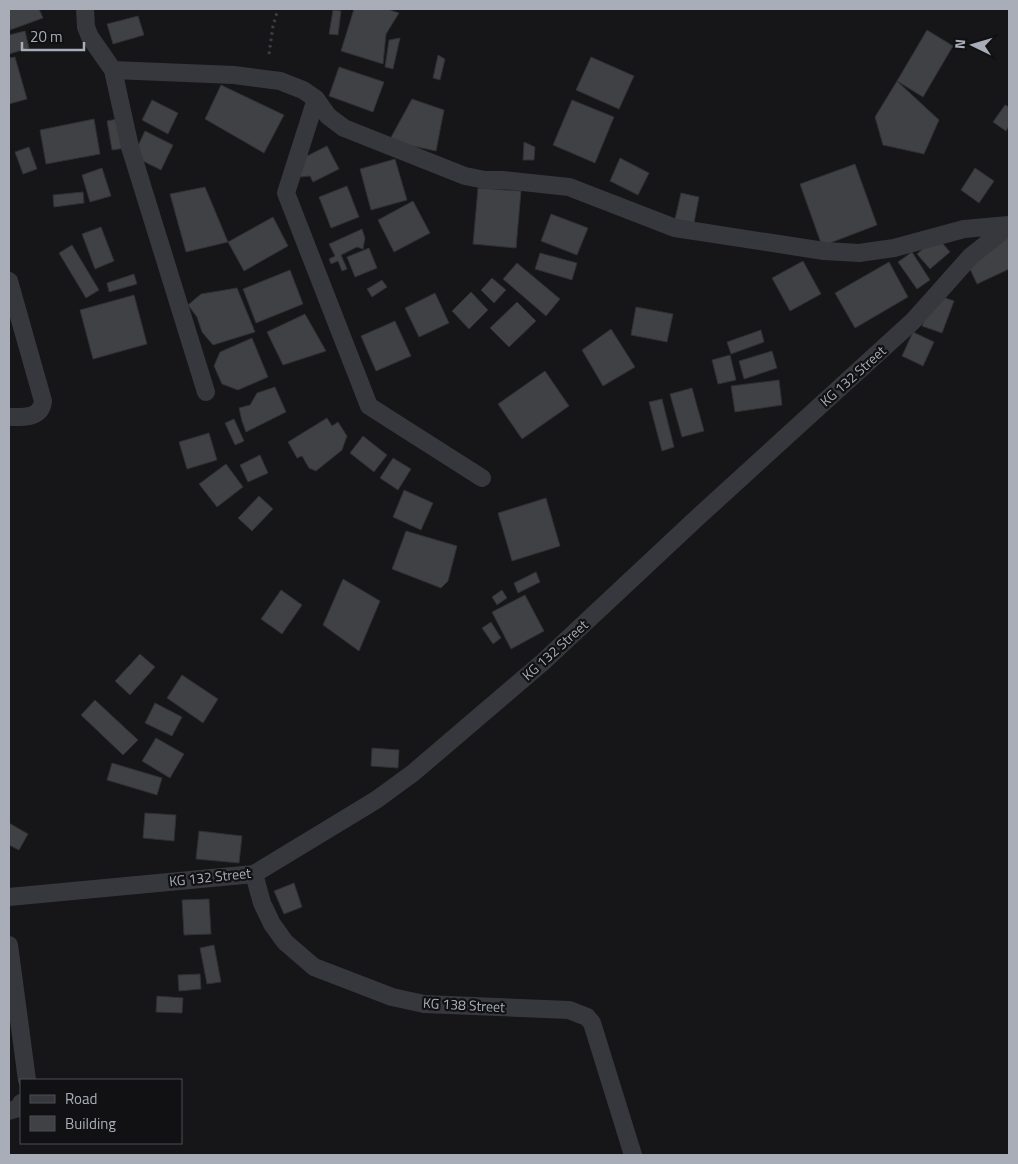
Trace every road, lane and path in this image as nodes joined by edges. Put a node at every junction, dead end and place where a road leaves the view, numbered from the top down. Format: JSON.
{"nodes":[{"id":1,"x":85,"y":9,"type":"edge"},
{"id":2,"x":278,"y":9,"type":"edge"},
{"id":3,"x":269,"y":54,"type":"dead end"},
{"id":4,"x":113,"y":70,"type":"junction"},
{"id":5,"x":316,"y":99,"type":"junction"},
{"id":6,"x":1009,"y":226,"type":"edge"},
{"id":7,"x":9,"y":281,"type":"edge"},
{"id":8,"x":206,"y":392,"type":"dead end"},
{"id":9,"x":9,"y":417,"type":"edge"},
{"id":10,"x":482,"y":478,"type":"dead end"},
{"id":11,"x":254,"y":874,"type":"junction"},
{"id":12,"x":9,"y":897,"type":"edge"},
{"id":13,"x":9,"y":945,"type":"edge"},
{"id":14,"x":27,"y":1079,"type":"edge"},
{"id":15,"x":20,"y":1105,"type":"edge"},
{"id":16,"x":9,"y":1111,"type":"edge"},
{"id":17,"x":633,"y":1155,"type":"edge"}],
"edges":[{"from":1,"to":4,"type":"street"},
{"from":2,"to":3,"type":"path"},
{"from":4,"to":5,"type":"street"},
{"from":4,"to":8,"type":"street"},
{"from":5,"to":6,"type":"street"},
{"from":5,"to":10,"type":"street"},
{"from":6,"to":11,"type":"street","name":"KG 132 Street"},
{"from":7,"to":9,"type":"street"},
{"from":11,"to":12,"type":"street","name":"KG 132 Street"},
{"from":11,"to":17,"type":"street","name":"KG 138 Street"},
{"from":13,"to":14,"type":"street"},
{"from":15,"to":16,"type":"street"}]}
